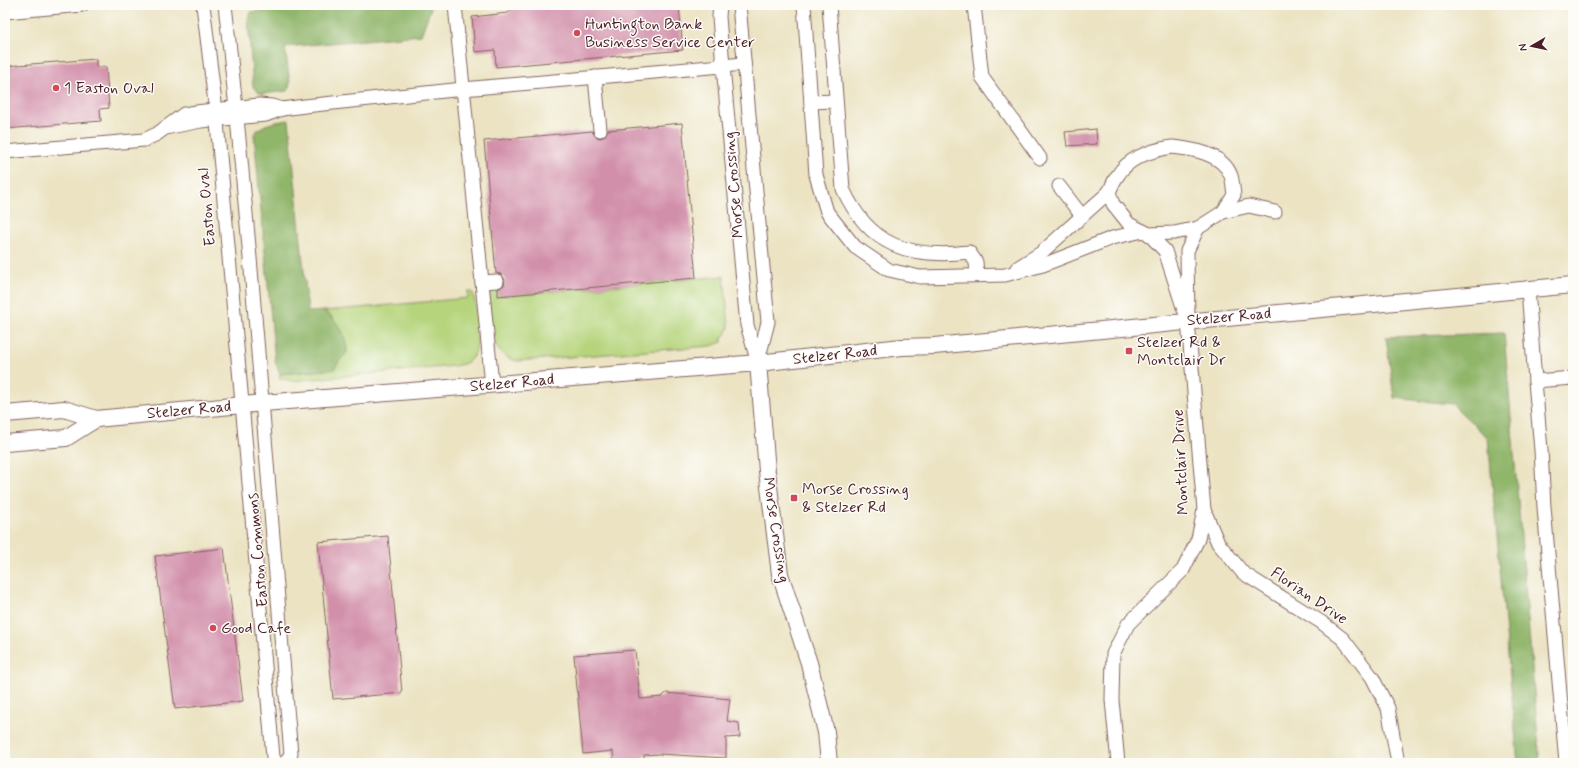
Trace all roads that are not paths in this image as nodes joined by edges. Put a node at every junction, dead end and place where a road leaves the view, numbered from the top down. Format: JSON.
{"nodes":[{"id":1,"x":82,"y":5,"type":"edge"},
{"id":2,"x":203,"y":5,"type":"edge"},
{"id":3,"x":225,"y":5,"type":"edge"},
{"id":4,"x":455,"y":5,"type":"edge"},
{"id":5,"x":720,"y":5,"type":"edge"},
{"id":6,"x":739,"y":5,"type":"edge"},
{"id":7,"x":804,"y":5,"type":"edge"},
{"id":8,"x":829,"y":5,"type":"edge"},
{"id":9,"x":974,"y":5,"type":"edge"},
{"id":10,"x":5,"y":12,"type":"edge"},
{"id":11,"x":744,"y":64,"type":"junction"},
{"id":12,"x":723,"y":66,"type":"junction"},
{"id":13,"x":595,"y":77,"type":"junction"},
{"id":14,"x":462,"y":89,"type":"junction"},
{"id":15,"x":836,"y":101,"type":"junction"},
{"id":16,"x":811,"y":102,"type":"junction"},
{"id":17,"x":237,"y":113,"type":"junction"},
{"id":18,"x":216,"y":116,"type":"junction"},
{"id":19,"x":600,"y":130,"type":"dead end"},
{"id":20,"x":5,"y":152,"type":"edge"},
{"id":21,"x":1040,"y":158,"type":"dead end"},
{"id":22,"x":1059,"y":186,"type":"dead end"},
{"id":23,"x":1109,"y":192,"type":"junction"},
{"id":24,"x":1224,"y":212,"type":"junction"},
{"id":25,"x":1275,"y":212,"type":"dead end"},
{"id":26,"x":1082,"y":216,"type":"junction"},
{"id":27,"x":1198,"y":228,"type":"junction"},
{"id":28,"x":1146,"y":232,"type":"junction"},
{"id":29,"x":977,"y":275,"type":"junction"},
{"id":30,"x":1005,"y":275,"type":"junction"},
{"id":31,"x":497,"y":281,"type":"dead end"},
{"id":32,"x":482,"y":282,"type":"junction"},
{"id":33,"x":1573,"y":285,"type":"edge"},
{"id":34,"x":1528,"y":289,"type":"junction"},
{"id":35,"x":1188,"y":321,"type":"junction"},
{"id":36,"x":758,"y":363,"type":"junction"},
{"id":37,"x":1573,"y":378,"type":"edge"},
{"id":38,"x":1535,"y":382,"type":"junction"},
{"id":39,"x":492,"y":385,"type":"junction"},
{"id":40,"x":263,"y":403,"type":"junction"},
{"id":41,"x":242,"y":405,"type":"junction"},
{"id":42,"x":5,"y":414,"type":"edge"},
{"id":43,"x":96,"y":419,"type":"junction"},
{"id":44,"x":5,"y":444,"type":"edge"},
{"id":45,"x":1204,"y":510,"type":"junction"},
{"id":46,"x":276,"y":763,"type":"edge"},
{"id":47,"x":284,"y":763,"type":"edge"},
{"id":48,"x":829,"y":763,"type":"edge"},
{"id":49,"x":1118,"y":763,"type":"edge"},
{"id":50,"x":1398,"y":763,"type":"edge"},
{"id":51,"x":1566,"y":763,"type":"edge"}],
"edges":[{"from":1,"to":10,"type":"street"},
{"from":2,"to":18,"type":"street","name":"Easton Oval"},
{"from":3,"to":17,"type":"street"},
{"from":4,"to":14,"type":"street"},
{"from":5,"to":12,"type":"street","name":"Morse Crossing"},
{"from":6,"to":11,"type":"street","name":"Morse Crossing"},
{"from":7,"to":16,"type":"street"},
{"from":8,"to":15,"type":"street"},
{"from":9,"to":21,"type":"street"},
{"from":11,"to":12,"type":"street"},
{"from":11,"to":36,"type":"street","name":"Morse Crossing"},
{"from":12,"to":13,"type":"street"},
{"from":12,"to":36,"type":"street","name":"Morse Crossing"},
{"from":13,"to":14,"type":"street"},
{"from":13,"to":19,"type":"street"},
{"from":14,"to":17,"type":"street"},
{"from":14,"to":32,"type":"street"},
{"from":15,"to":16,"type":"street"},
{"from":15,"to":29,"type":"street"},
{"from":16,"to":29,"type":"street"},
{"from":17,"to":18,"type":"street"},
{"from":17,"to":40,"type":"street"},
{"from":18,"to":20,"type":"street"},
{"from":18,"to":41,"type":"street","name":"Easton Oval"},
{"from":22,"to":26,"type":"street"},
{"from":23,"to":24,"type":"street"},
{"from":23,"to":26,"type":"street"},
{"from":23,"to":28,"type":"street"},
{"from":24,"to":25,"type":"street"},
{"from":24,"to":27,"type":"street"},
{"from":26,"to":30,"type":"street"},
{"from":27,"to":28,"type":"street"},
{"from":27,"to":35,"type":"street"},
{"from":28,"to":30,"type":"street"},
{"from":28,"to":35,"type":"street"},
{"from":29,"to":30,"type":"street"},
{"from":31,"to":32,"type":"street"},
{"from":32,"to":39,"type":"street"},
{"from":33,"to":34,"type":"main road","name":"Stelzer Road"},
{"from":34,"to":35,"type":"main road","name":"Stelzer Road"},
{"from":34,"to":38,"type":"street"},
{"from":35,"to":36,"type":"main road","name":"Stelzer Road"},
{"from":35,"to":45,"type":"street","name":"Montclair Drive"},
{"from":36,"to":39,"type":"main road","name":"Stelzer Road"},
{"from":36,"to":48,"type":"main road","name":"Morse Crossing"},
{"from":37,"to":38,"type":"street"},
{"from":38,"to":51,"type":"street"},
{"from":39,"to":40,"type":"main road","name":"Stelzer Road"},
{"from":40,"to":41,"type":"main road","name":"Stelzer Road"},
{"from":40,"to":47,"type":"street","name":"Easton Commons"},
{"from":41,"to":43,"type":"main road","name":"Stelzer Road"},
{"from":41,"to":46,"type":"street","name":"Easton Commons"},
{"from":42,"to":43,"type":"main road","name":"Stelzer Road"},
{"from":43,"to":44,"type":"main road","name":"Stelzer Road"},
{"from":45,"to":49,"type":"street","name":"Montclair Drive"},
{"from":45,"to":50,"type":"street","name":"Florian Drive"}]}
